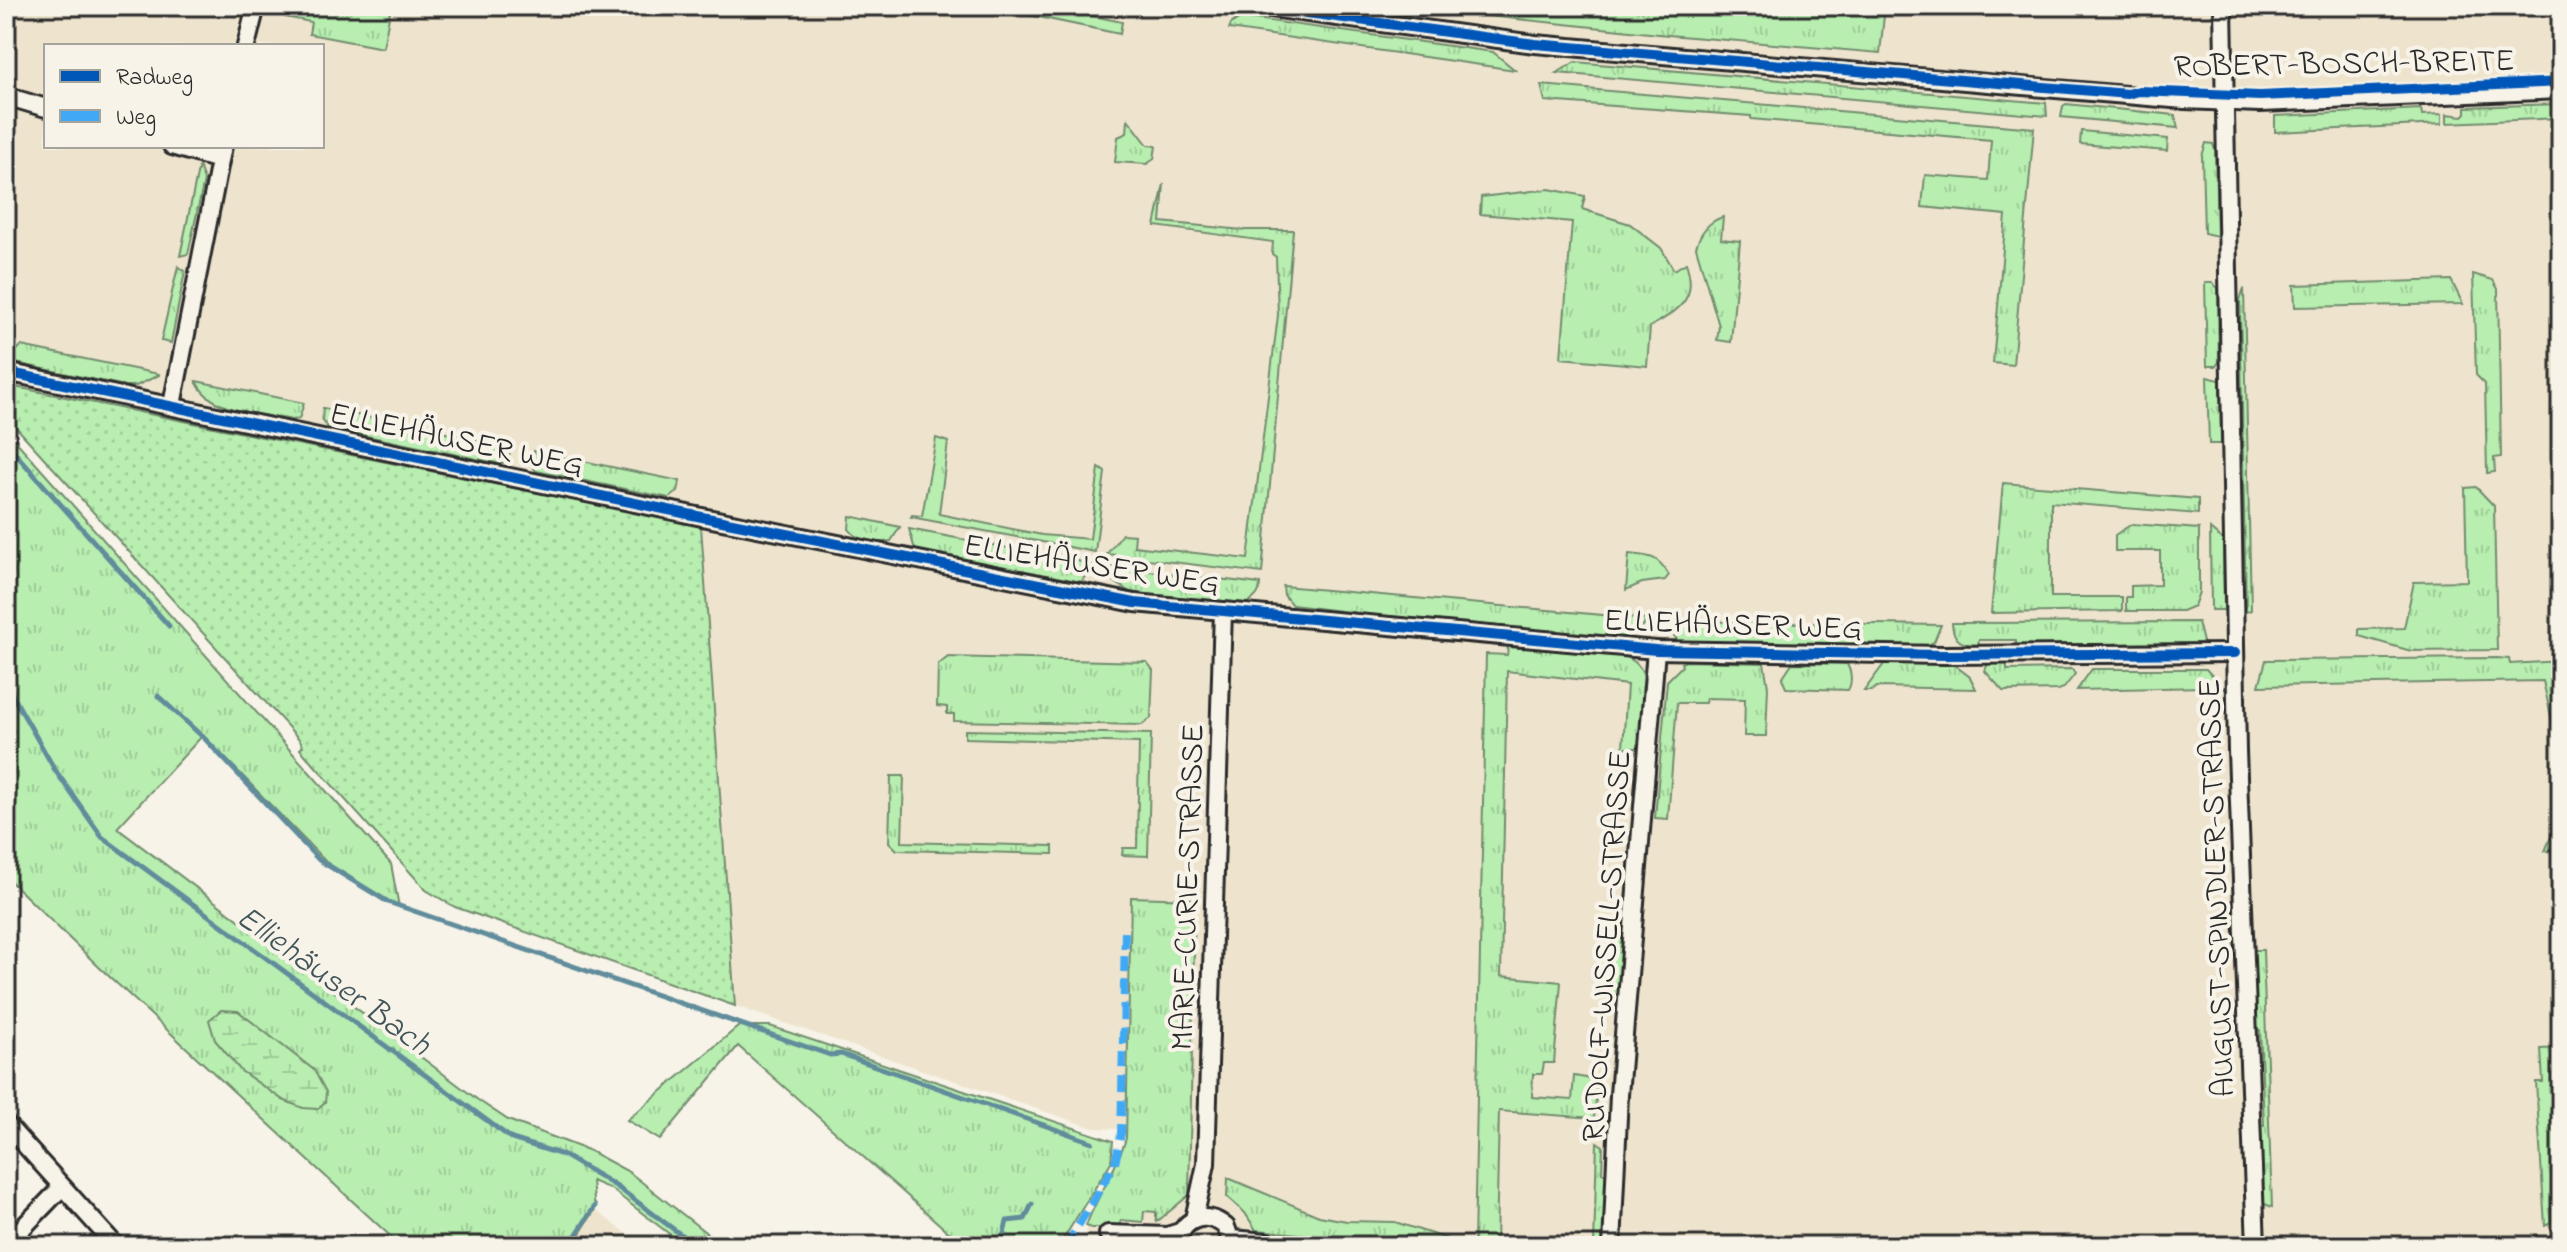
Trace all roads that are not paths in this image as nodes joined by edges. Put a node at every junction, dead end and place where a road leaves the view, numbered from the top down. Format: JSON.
{"nodes":[{"id":1,"x":256,"y":6,"type":"edge"},
{"id":2,"x":1256,"y":6,"type":"edge"},
{"id":3,"x":2223,"y":6,"type":"edge"},
{"id":4,"x":246,"y":44,"type":"edge"},
{"id":5,"x":2561,"y":82,"type":"edge"},
{"id":6,"x":2561,"y":90,"type":"edge"},
{"id":7,"x":6,"y":96,"type":"edge"},
{"id":8,"x":2224,"y":100,"type":"junction"},
{"id":9,"x":44,"y":107,"type":"edge"},
{"id":10,"x":186,"y":148,"type":"edge"},
{"id":11,"x":221,"y":153,"type":"edge"},
{"id":12,"x":6,"y":372,"type":"edge"},
{"id":13,"x":172,"y":405,"type":"junction"},
{"id":14,"x":1223,"y":611,"type":"junction"},
{"id":15,"x":1656,"y":650,"type":"junction"},
{"id":16,"x":2235,"y":653,"type":"junction"},
{"id":17,"x":6,"y":1124,"type":"edge"},
{"id":18,"x":1206,"y":1164,"type":"junction"},
{"id":19,"x":62,"y":1187,"type":"junction"},
{"id":20,"x":1194,"y":1219,"type":"junction"},
{"id":21,"x":1215,"y":1219,"type":"junction"},
{"id":22,"x":1179,"y":1239,"type":"edge"},
{"id":23,"x":1233,"y":1242,"type":"edge"},
{"id":24,"x":6,"y":1245,"type":"edge"},
{"id":25,"x":116,"y":1246,"type":"edge"},
{"id":26,"x":1168,"y":1246,"type":"edge"},
{"id":27,"x":1274,"y":1246,"type":"edge"},
{"id":28,"x":1612,"y":1246,"type":"edge"},
{"id":29,"x":2256,"y":1246,"type":"edge"}],
"edges":[{"from":1,"to":4,"type":"street"},
{"from":2,"to":8,"type":"street","name":"ROBERT-BOSCH-BREITE"},
{"from":3,"to":8,"type":"street","name":"AUGUST-SPINDLER-STRASSE"},
{"from":5,"to":8,"type":"street","name":"ROBERT-BOSCH-BREITE"},
{"from":6,"to":8,"type":"street","name":"ROBERT-BOSCH-BREITE"},
{"from":7,"to":9,"type":"street"},
{"from":8,"to":16,"type":"street","name":"AUGUST-SPINDLER-STRASSE"},
{"from":10,"to":11,"type":"street"},
{"from":11,"to":13,"type":"street"},
{"from":12,"to":13,"type":"street","name":"ELLIEHÄUSER WEG"},
{"from":13,"to":14,"type":"street","name":"ELLIEHÄUSER WEG"},
{"from":14,"to":15,"type":"street","name":"ELLIEHÄUSER WEG"},
{"from":14,"to":18,"type":"street","name":"MARIE-CURIE-STRASSE"},
{"from":15,"to":16,"type":"street","name":"ELLIEHÄUSER WEG"},
{"from":15,"to":28,"type":"street","name":"RUDOLF-WISSELL-STRASSE"},
{"from":16,"to":29,"type":"street","name":"AUGUST-SPINDLER-STRASSE"},
{"from":17,"to":19,"type":"street"},
{"from":18,"to":20,"type":"street","name":"MARIE-CURIE-STRASSE"},
{"from":18,"to":21,"type":"street","name":"MARIE-CURIE-STRASSE"},
{"from":19,"to":24,"type":"street"},
{"from":19,"to":25,"type":"street"},
{"from":20,"to":21,"type":"street"},
{"from":20,"to":22,"type":"street"},
{"from":21,"to":23,"type":"street"},
{"from":22,"to":26,"type":"street"},
{"from":23,"to":27,"type":"street"}]}
